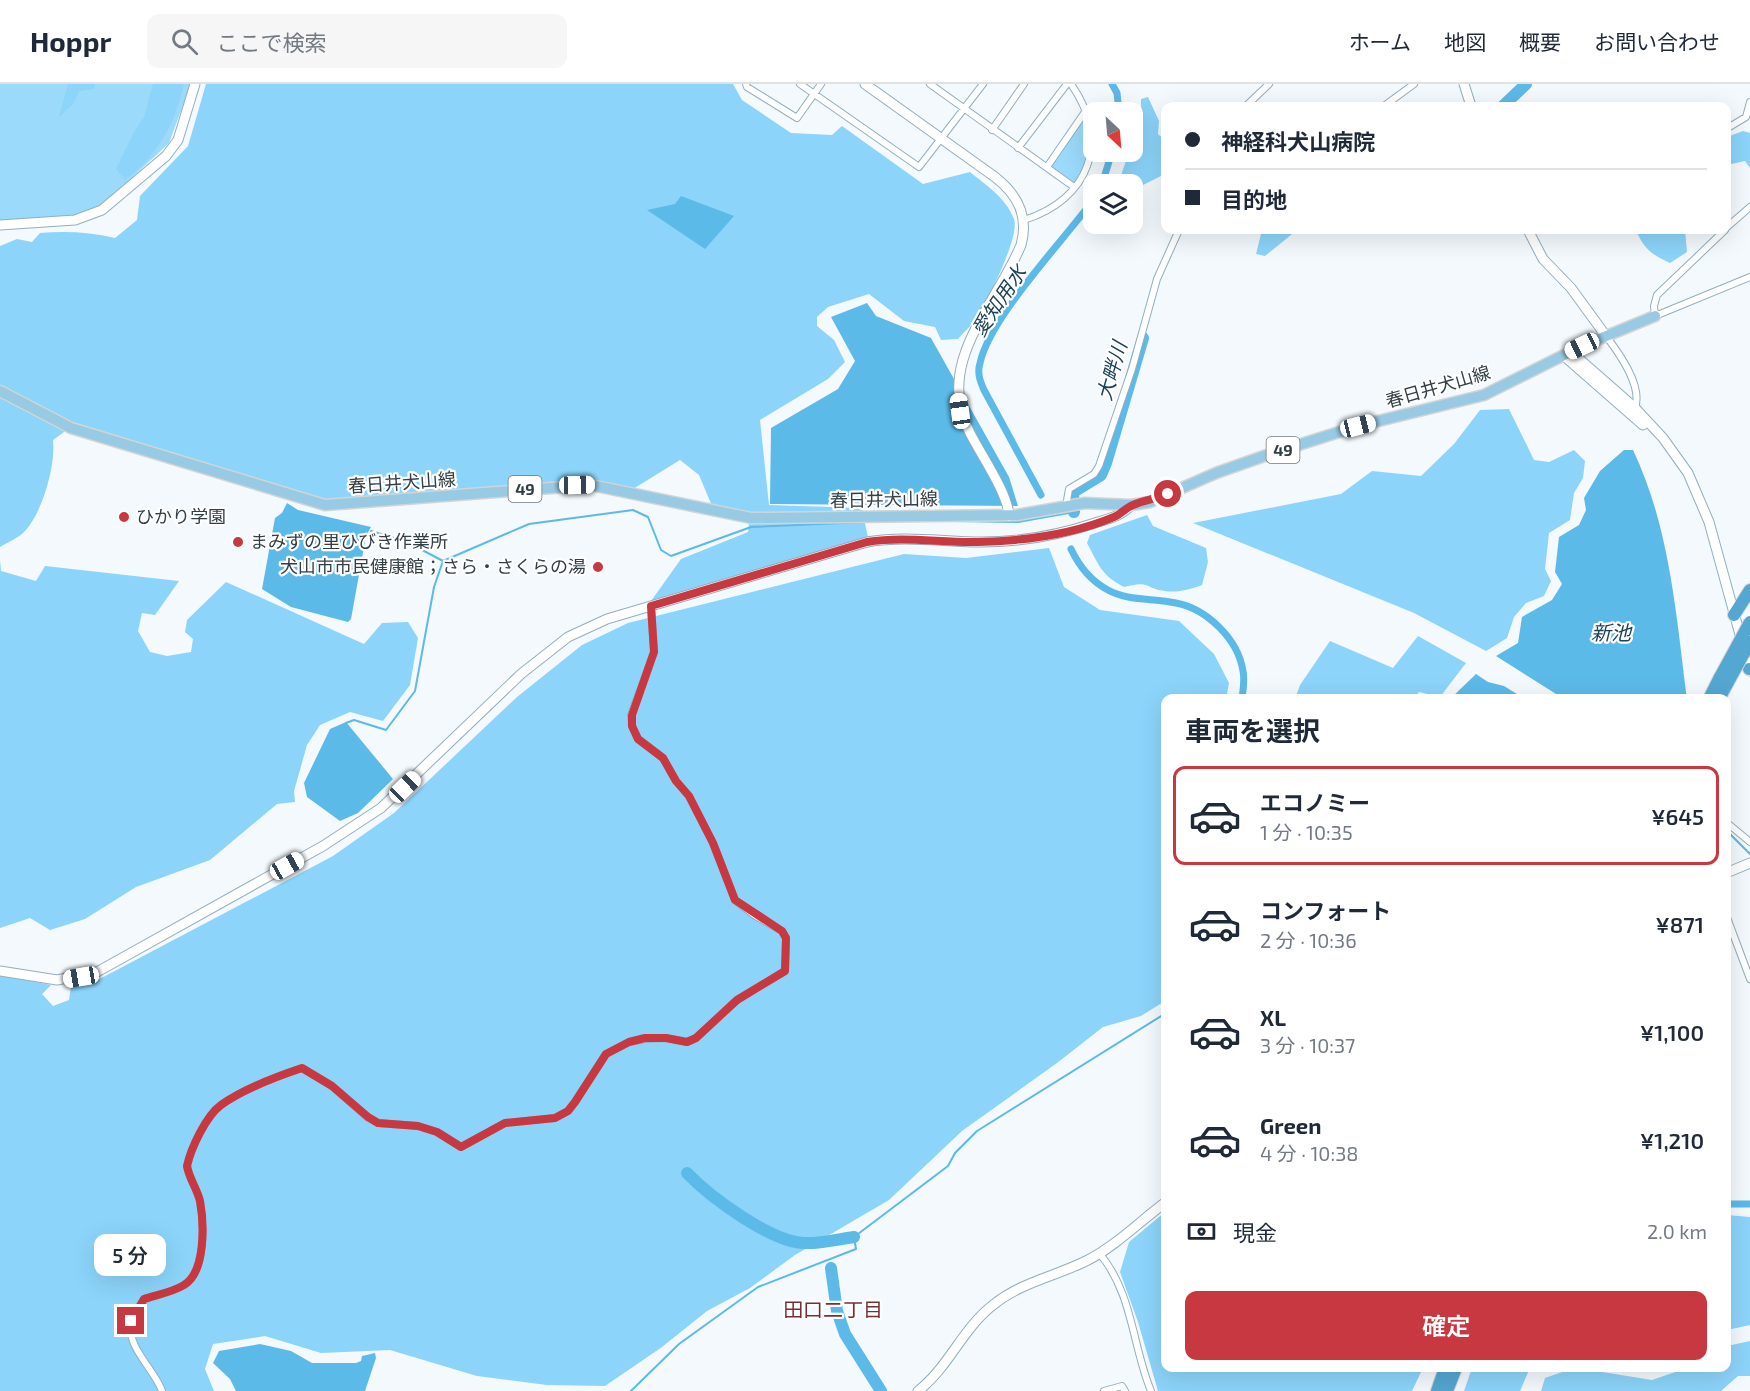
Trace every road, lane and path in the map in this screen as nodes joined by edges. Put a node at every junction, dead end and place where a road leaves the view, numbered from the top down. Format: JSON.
{"nodes":[{"id":1,"x":195,"y":84,"type":"edge"},
{"id":2,"x":746,"y":84,"type":"edge"},
{"id":3,"x":800,"y":84,"type":"edge"},
{"id":4,"x":821,"y":84,"type":"edge"},
{"id":5,"x":865,"y":84,"type":"edge"},
{"id":6,"x":930,"y":84,"type":"edge"},
{"id":7,"x":983,"y":84,"type":"edge"},
{"id":8,"x":1024,"y":84,"type":"edge"},
{"id":9,"x":1069,"y":84,"type":"edge"},
{"id":10,"x":1269,"y":84,"type":"edge"},
{"id":11,"x":1414,"y":84,"type":"edge"},
{"id":12,"x":1464,"y":84,"type":"edge"},
{"id":13,"x":938,"y":86,"type":"edge"},
{"id":14,"x":814,"y":94,"type":"junction"},
{"id":15,"x":1250,"y":102,"type":"edge"},
{"id":16,"x":1389,"y":102,"type":"edge"},
{"id":17,"x":1469,"y":102,"type":"edge"},
{"id":18,"x":1750,"y":102,"type":"edge"},
{"id":19,"x":1083,"y":104,"type":"edge"},
{"id":20,"x":964,"y":109,"type":"junction"},
{"id":21,"x":1083,"y":116,"type":"edge"},
{"id":22,"x":1731,"y":126,"type":"edge"},
{"id":23,"x":992,"y":130,"type":"junction"},
{"id":24,"x":942,"y":139,"type":"junction"},
{"id":25,"x":1018,"y":148,"type":"junction"},
{"id":26,"x":1089,"y":162,"type":"edge"},
{"id":27,"x":1047,"y":167,"type":"junction"},
{"id":28,"x":1074,"y":187,"type":"junction"},
{"id":29,"x":1750,"y":207,"type":"edge"},
{"id":30,"x":1024,"y":220,"type":"junction"},
{"id":31,"x":1731,"y":224,"type":"edge"},
{"id":32,"x":0,"y":225,"type":"edge"},
{"id":33,"x":1177,"y":234,"type":"edge"},
{"id":34,"x":1530,"y":234,"type":"edge"},
{"id":35,"x":1721,"y":234,"type":"edge"},
{"id":36,"x":1750,"y":277,"type":"edge"},
{"id":37,"x":1655,"y":316,"type":"junction"},
{"id":38,"x":1606,"y":336,"type":"junction"},
{"id":39,"x":1566,"y":353,"type":"junction"},
{"id":40,"x":0,"y":391,"type":"edge"},
{"id":41,"x":1635,"y":408,"type":"junction"},
{"id":42,"x":1688,"y":473,"type":"junction"},
{"id":43,"x":1131,"y":505,"type":"junction"},
{"id":44,"x":1066,"y":506,"type":"junction"},
{"id":45,"x":1009,"y":516,"type":"junction"},
{"id":46,"x":1750,"y":590,"type":"edge"},
{"id":47,"x":651,"y":606,"type":"junction"},
{"id":48,"x":1734,"y":615,"type":"junction"},
{"id":49,"x":1750,"y":622,"type":"edge"},
{"id":50,"x":1750,"y":642,"type":"edge"},
{"id":51,"x":1750,"y":670,"type":"edge"},
{"id":52,"x":1724,"y":680,"type":"junction"},
{"id":53,"x":1713,"y":694,"type":"edge"},
{"id":54,"x":1720,"y":694,"type":"edge"},
{"id":55,"x":1731,"y":826,"type":"edge"},
{"id":56,"x":1750,"y":842,"type":"edge"},
{"id":57,"x":1750,"y":863,"type":"edge"},
{"id":58,"x":1731,"y":871,"type":"edge"},
{"id":59,"x":1731,"y":928,"type":"edge"},
{"id":60,"x":0,"y":971,"type":"edge"},
{"id":61,"x":1750,"y":979,"type":"edge"},
{"id":62,"x":1161,"y":1206,"type":"edge"},
{"id":63,"x":1100,"y":1254,"type":"junction"},
{"id":64,"x":1444,"y":1372,"type":"edge"},
{"id":65,"x":1454,"y":1372,"type":"edge"},
{"id":66,"x":162,"y":1391,"type":"edge"},
{"id":67,"x":918,"y":1391,"type":"edge"},
{"id":68,"x":1104,"y":1391,"type":"edge"},
{"id":69,"x":1125,"y":1391,"type":"edge"},
{"id":70,"x":1150,"y":1391,"type":"edge"},
{"id":71,"x":1437,"y":1391,"type":"edge"},
{"id":72,"x":1447,"y":1391,"type":"edge"}],
"edges":[{"from":1,"to":32,"type":"street"},
{"from":2,"to":14,"type":"street"},
{"from":3,"to":14,"type":"street"},
{"from":4,"to":14,"type":"street"},
{"from":5,"to":24,"type":"street"},
{"from":6,"to":13,"type":"street"},
{"from":7,"to":20,"type":"street"},
{"from":8,"to":23,"type":"street"},
{"from":9,"to":19,"type":"street"},
{"from":9,"to":25,"type":"street"},
{"from":10,"to":15,"type":"street"},
{"from":11,"to":16,"type":"street"},
{"from":12,"to":17,"type":"street"},
{"from":13,"to":20,"type":"street"},
{"from":14,"to":24,"type":"street"},
{"from":18,"to":22,"type":"street"},
{"from":20,"to":23,"type":"street"},
{"from":20,"to":24,"type":"street"},
{"from":21,"to":27,"type":"street"},
{"from":23,"to":25,"type":"street"},
{"from":24,"to":30,"type":"street"},
{"from":25,"to":27,"type":"street"},
{"from":26,"to":28,"type":"street"},
{"from":27,"to":28,"type":"street"},
{"from":28,"to":30,"type":"street"},
{"from":29,"to":31,"type":"street"},
{"from":30,"to":45,"type":"street"},
{"from":33,"to":44,"type":"street"},
{"from":34,"to":38,"type":"street"},
{"from":35,"to":37,"type":"street"},
{"from":36,"to":37,"type":"street","name":"春日井犬山線","number":"49"},
{"from":37,"to":38,"type":"main road","name":"春日井犬山線","number":"49"},
{"from":38,"to":39,"type":"main road","name":"春日井犬山線","number":"49"},
{"from":38,"to":41,"type":"street"},
{"from":39,"to":41,"type":"street"},
{"from":39,"to":42,"type":"street"},
{"from":39,"to":43,"type":"main road","name":"春日井犬山線","number":"49"},
{"from":40,"to":45,"type":"main road","name":"春日井犬山線","number":"49"},
{"from":41,"to":42,"type":"street"},
{"from":42,"to":48,"type":"street"},
{"from":43,"to":44,"type":"main road","name":"春日井犬山線","number":"49"},
{"from":43,"to":47,"type":"street"},
{"from":44,"to":45,"type":"main road","name":"春日井犬山線","number":"49"},
{"from":46,"to":48,"type":"highway"},
{"from":47,"to":60,"type":"street"},
{"from":47,"to":66,"type":"street"},
{"from":48,"to":51,"type":"street"},
{"from":49,"to":52,"type":"highway","bridge":true},
{"from":50,"to":52,"type":"highway","bridge":true},
{"from":52,"to":53,"type":"highway"},
{"from":52,"to":54,"type":"highway"},
{"from":55,"to":56,"type":"street"},
{"from":57,"to":58,"type":"street"},
{"from":59,"to":61,"type":"street"},
{"from":62,"to":63,"type":"street"},
{"from":63,"to":67,"type":"street"},
{"from":63,"to":70,"type":"street"},
{"from":64,"to":71,"type":"highway"},
{"from":65,"to":72,"type":"highway"},
{"from":68,"to":69,"type":"street"}]}
